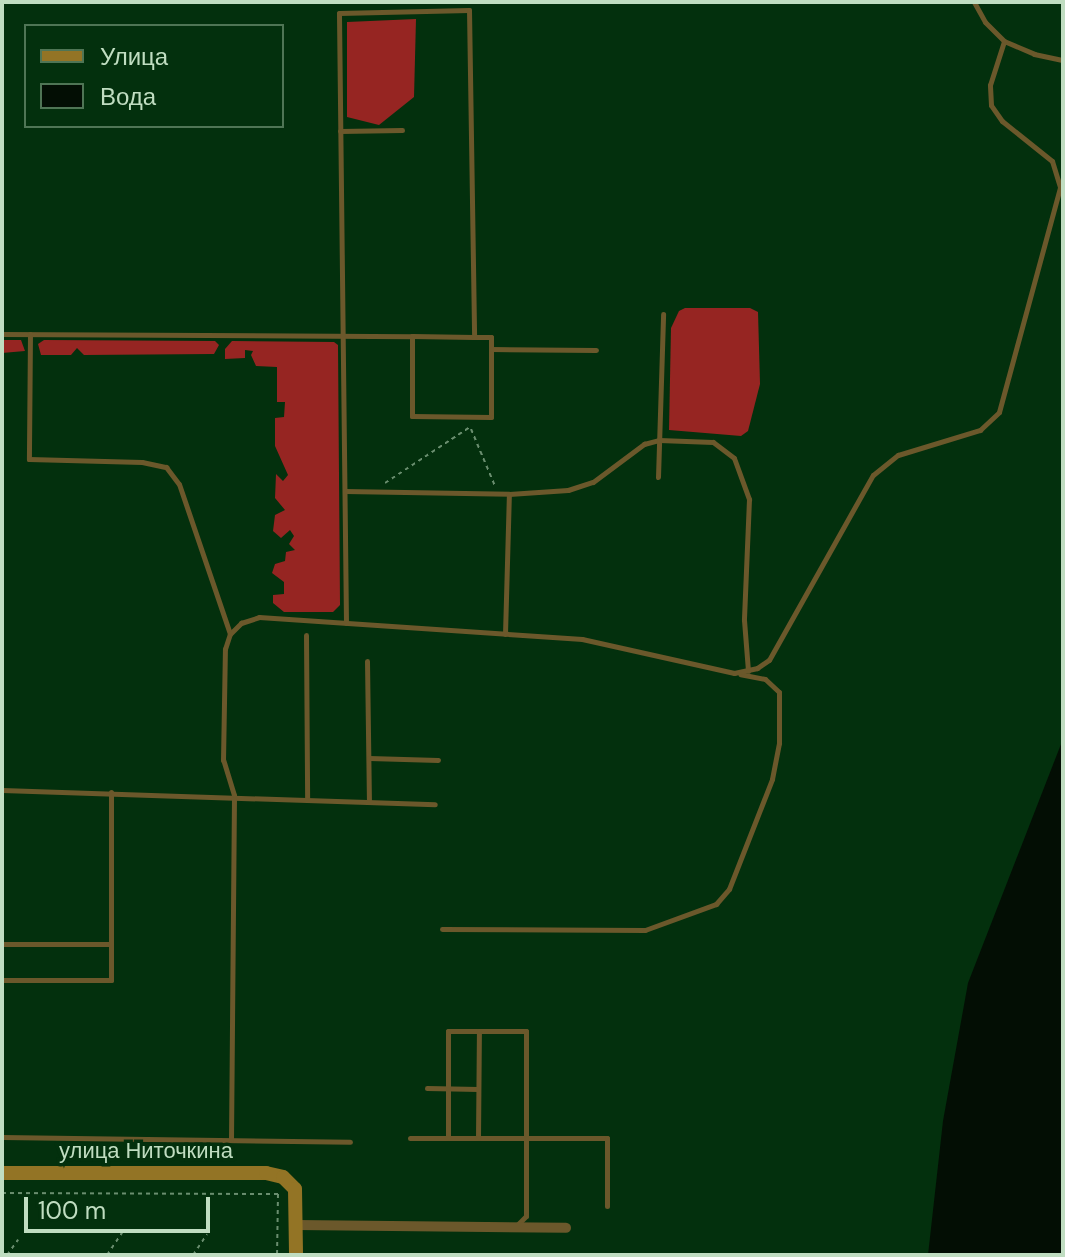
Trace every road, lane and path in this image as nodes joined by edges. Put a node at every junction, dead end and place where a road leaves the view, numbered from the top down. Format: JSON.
{"nodes":[{"id":1,"x":974,"y":2,"type":"edge"},
{"id":2,"x":1004,"y":41,"type":"junction"},
{"id":3,"x":1063,"y":60,"type":"edge"},
{"id":4,"x":402,"y":130,"type":"dead end"},
{"id":5,"x":340,"y":131,"type":"junction"},
{"id":6,"x":663,"y":314,"type":"dead end"},
{"id":7,"x":2,"y":334,"type":"edge"},
{"id":8,"x":30,"y":334,"type":"junction"},
{"id":9,"x":342,"y":336,"type":"junction"},
{"id":10,"x":412,"y":336,"type":"junction"},
{"id":11,"x":474,"y":337,"type":"junction"},
{"id":12,"x":491,"y":349,"type":"junction"},
{"id":13,"x":596,"y":350,"type":"dead end"},
{"id":14,"x":466,"y":417,"type":"junction"},
{"id":15,"x":470,"y":427,"type":"junction"},
{"id":16,"x":659,"y":440,"type":"junction"},
{"id":17,"x":658,"y":477,"type":"dead end"},
{"id":18,"x":344,"y":491,"type":"junction"},
{"id":19,"x":374,"y":491,"type":"junction"},
{"id":20,"x":498,"y":494,"type":"junction"},
{"id":21,"x":509,"y":494,"type":"junction"},
{"id":22,"x":346,"y":623,"type":"junction"},
{"id":23,"x":230,"y":634,"type":"junction"},
{"id":24,"x":505,"y":634,"type":"junction"},
{"id":25,"x":306,"y":635,"type":"dead end"},
{"id":26,"x":367,"y":661,"type":"dead end"},
{"id":27,"x":748,"y":671,"type":"junction"},
{"id":28,"x":734,"y":673,"type":"junction"},
{"id":29,"x":369,"y":758,"type":"junction"},
{"id":30,"x":438,"y":760,"type":"dead end"},
{"id":31,"x":2,"y":790,"type":"edge"},
{"id":32,"x":111,"y":792,"type":"junction"},
{"id":33,"x":234,"y":795,"type":"junction"},
{"id":34,"x":307,"y":798,"type":"junction"},
{"id":35,"x":369,"y":801,"type":"junction"},
{"id":36,"x":435,"y":804,"type":"dead end"},
{"id":37,"x":442,"y":929,"type":"dead end"},
{"id":38,"x":2,"y":944,"type":"edge"},
{"id":39,"x":111,"y":944,"type":"junction"},
{"id":40,"x":2,"y":980,"type":"edge"},
{"id":41,"x":479,"y":1031,"type":"junction"},
{"id":42,"x":427,"y":1088,"type":"dead end"},
{"id":43,"x":448,"y":1089,"type":"junction"},
{"id":44,"x":478,"y":1089,"type":"junction"},
{"id":45,"x":2,"y":1137,"type":"edge"},
{"id":46,"x":410,"y":1138,"type":"dead end"},
{"id":47,"x":448,"y":1138,"type":"junction"},
{"id":48,"x":478,"y":1138,"type":"junction"},
{"id":49,"x":526,"y":1138,"type":"junction"},
{"id":50,"x":231,"y":1140,"type":"junction"},
{"id":51,"x":350,"y":1142,"type":"dead end"},
{"id":52,"x":2,"y":1173,"type":"edge"},
{"id":53,"x":2,"y":1193,"type":"edge"},
{"id":54,"x":607,"y":1206,"type":"dead end"},
{"id":55,"x":296,"y":1225,"type":"junction"},
{"id":56,"x":513,"y":1227,"type":"junction"},
{"id":57,"x":566,"y":1228,"type":"dead end"},
{"id":58,"x":122,"y":1233,"type":"dead end"},
{"id":59,"x":207,"y":1234,"type":"dead end"},
{"id":60,"x":18,"y":1240,"type":"dead end"},
{"id":61,"x":7,"y":1255,"type":"edge"},
{"id":62,"x":107,"y":1255,"type":"edge"},
{"id":63,"x":193,"y":1255,"type":"edge"},
{"id":64,"x":277,"y":1255,"type":"edge"},
{"id":65,"x":296,"y":1255,"type":"edge"}],
"edges":[{"from":1,"to":2,"type":"lane"},
{"from":2,"to":3,"type":"lane"},
{"from":2,"to":27,"type":"lane"},
{"from":4,"to":5,"type":"lane"},
{"from":5,"to":9,"type":"lane"},
{"from":5,"to":11,"type":"lane"},
{"from":6,"to":16,"type":"lane"},
{"from":7,"to":8,"type":"lane"},
{"from":8,"to":9,"type":"lane"},
{"from":8,"to":23,"type":"lane"},
{"from":9,"to":10,"type":"lane"},
{"from":9,"to":18,"type":"lane"},
{"from":10,"to":11,"type":"lane"},
{"from":10,"to":14,"type":"lane"},
{"from":11,"to":12,"type":"lane"},
{"from":12,"to":13,"type":"lane"},
{"from":12,"to":14,"type":"lane"},
{"from":14,"to":15,"type":"path"},
{"from":15,"to":19,"type":"path"},
{"from":15,"to":20,"type":"path"},
{"from":16,"to":17,"type":"lane"},
{"from":16,"to":21,"type":"lane"},
{"from":16,"to":27,"type":"lane"},
{"from":18,"to":19,"type":"lane"},
{"from":18,"to":22,"type":"lane"},
{"from":19,"to":20,"type":"lane"},
{"from":20,"to":21,"type":"lane"},
{"from":21,"to":24,"type":"lane"},
{"from":22,"to":23,"type":"lane"},
{"from":22,"to":24,"type":"lane"},
{"from":23,"to":33,"type":"lane"},
{"from":24,"to":28,"type":"lane"},
{"from":25,"to":34,"type":"lane"},
{"from":26,"to":29,"type":"lane"},
{"from":27,"to":28,"type":"lane"},
{"from":28,"to":37,"type":"lane"},
{"from":29,"to":30,"type":"lane"},
{"from":29,"to":35,"type":"lane"},
{"from":31,"to":32,"type":"lane"},
{"from":32,"to":33,"type":"lane"},
{"from":32,"to":39,"type":"lane"},
{"from":33,"to":34,"type":"lane"},
{"from":33,"to":50,"type":"lane"},
{"from":34,"to":35,"type":"lane"},
{"from":35,"to":36,"type":"lane"},
{"from":38,"to":39,"type":"lane"},
{"from":39,"to":40,"type":"lane"},
{"from":41,"to":43,"type":"lane"},
{"from":41,"to":44,"type":"lane"},
{"from":41,"to":49,"type":"lane"},
{"from":42,"to":43,"type":"lane"},
{"from":43,"to":44,"type":"lane"},
{"from":43,"to":47,"type":"lane"},
{"from":44,"to":48,"type":"lane"},
{"from":45,"to":50,"type":"lane"},
{"from":46,"to":47,"type":"lane"},
{"from":47,"to":48,"type":"lane"},
{"from":48,"to":49,"type":"lane"},
{"from":49,"to":54,"type":"lane"},
{"from":49,"to":56,"type":"lane"},
{"from":50,"to":51,"type":"lane"},
{"from":52,"to":55,"type":"street","name":"улица Ниточкина"},
{"from":53,"to":64,"type":"path"},
{"from":55,"to":56,"type":"street"},
{"from":55,"to":65,"type":"street"},
{"from":56,"to":57,"type":"street"},
{"from":58,"to":62,"type":"path"},
{"from":59,"to":63,"type":"path"},
{"from":60,"to":61,"type":"path"}]}
